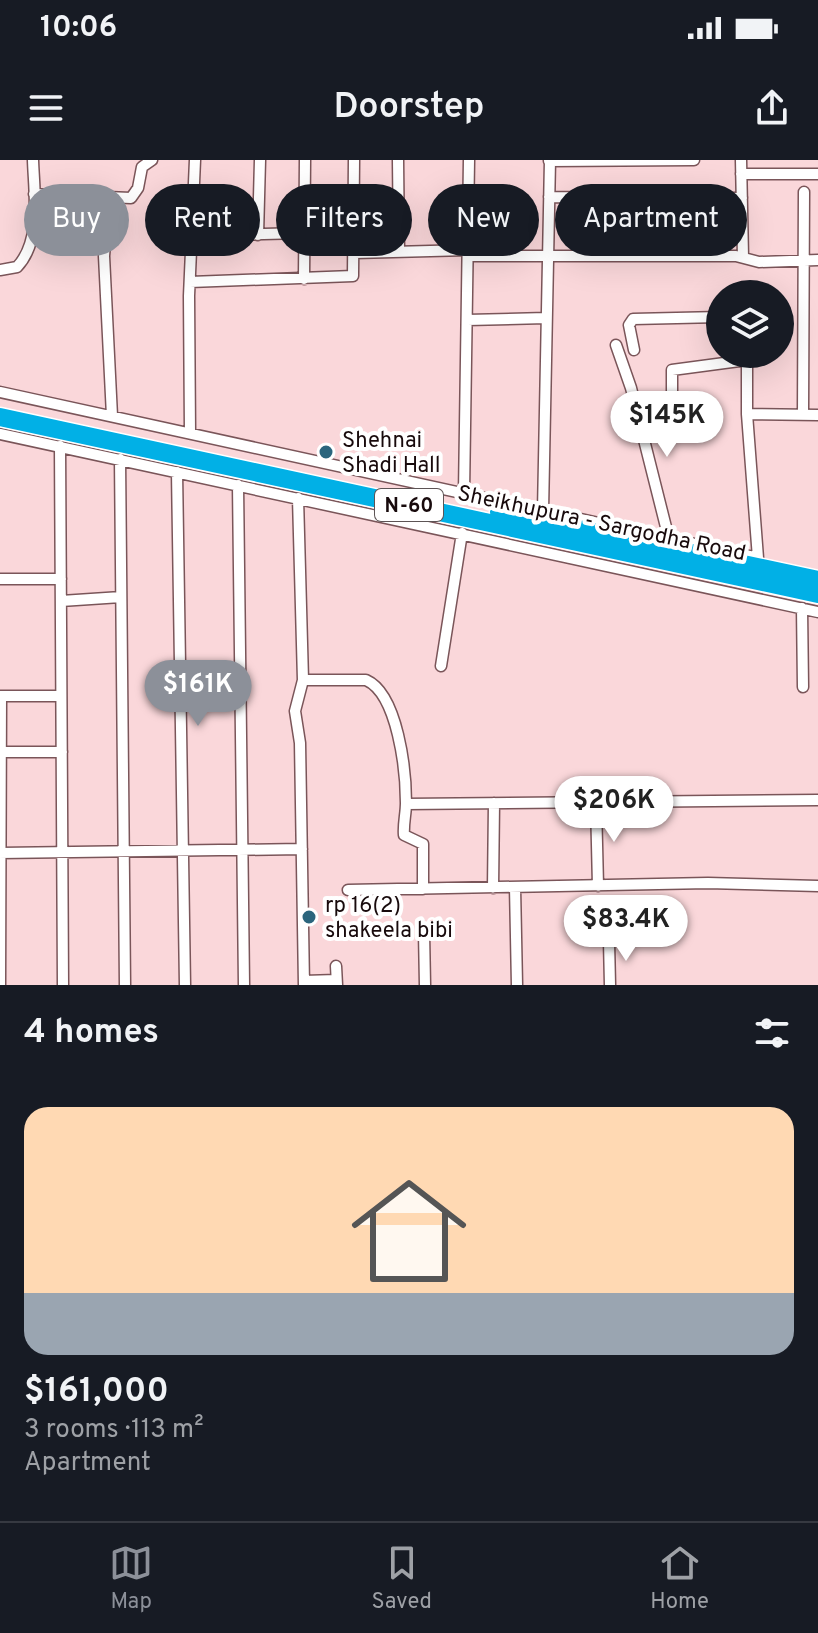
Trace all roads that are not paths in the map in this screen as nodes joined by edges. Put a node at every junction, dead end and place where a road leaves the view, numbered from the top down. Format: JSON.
{"nodes":[{"id":1,"x":33,"y":160,"type":"edge"},
{"id":2,"x":152,"y":160,"type":"edge"},
{"id":3,"x":195,"y":160,"type":"edge"},
{"id":4,"x":260,"y":160,"type":"edge"},
{"id":5,"x":305,"y":160,"type":"edge"},
{"id":6,"x":354,"y":160,"type":"edge"},
{"id":7,"x":398,"y":160,"type":"edge"},
{"id":8,"x":469,"y":160,"type":"edge"},
{"id":9,"x":694,"y":160,"type":"edge"},
{"id":10,"x":741,"y":160,"type":"edge"},
{"id":11,"x":550,"y":161,"type":"edge"},
{"id":12,"x":741,"y":174,"type":"junction"},
{"id":13,"x":818,"y":174,"type":"edge"},
{"id":14,"x":34,"y":184,"type":"edge"},
{"id":15,"x":194,"y":184,"type":"edge"},
{"id":16,"x":259,"y":184,"type":"edge"},
{"id":17,"x":304,"y":184,"type":"edge"},
{"id":18,"x":354,"y":184,"type":"edge"},
{"id":19,"x":398,"y":184,"type":"edge"},
{"id":20,"x":469,"y":184,"type":"edge"},
{"id":21,"x":741,"y":184,"type":"edge"},
{"id":22,"x":804,"y":192,"type":"dead end"},
{"id":23,"x":129,"y":197,"type":"edge"},
{"id":24,"x":549,"y":197,"type":"junction"},
{"id":25,"x":555,"y":197,"type":"edge"},
{"id":26,"x":25,"y":256,"type":"edge"},
{"id":27,"x":104,"y":256,"type":"edge"},
{"id":28,"x":191,"y":256,"type":"edge"},
{"id":29,"x":303,"y":256,"type":"edge"},
{"id":30,"x":354,"y":256,"type":"edge"},
{"id":31,"x":468,"y":256,"type":"edge"},
{"id":32,"x":528,"y":256,"type":"edge"},
{"id":33,"x":548,"y":257,"type":"junction"},
{"id":34,"x":743,"y":257,"type":"joint"},
{"id":35,"x":818,"y":260,"type":"edge"},
{"id":36,"x":804,"y":261,"type":"junction"},
{"id":37,"x":0,"y":270,"type":"edge"},
{"id":38,"x":304,"y":279,"type":"junction"},
{"id":39,"x":190,"y":282,"type":"junction"},
{"id":40,"x":706,"y":317,"type":"edge"},
{"id":41,"x":546,"y":318,"type":"junction"},
{"id":42,"x":467,"y":320,"type":"junction"},
{"id":43,"x":616,"y":345,"type":"dead end"},
{"id":44,"x":634,"y":350,"type":"dead end"},
{"id":45,"x":706,"y":364,"type":"edge"},
{"id":46,"x":747,"y":368,"type":"edge"},
{"id":47,"x":0,"y":392,"type":"edge"},
{"id":48,"x":672,"y":394,"type":"dead end"},
{"id":49,"x":0,"y":404,"type":"edge"},
{"id":50,"x":747,"y":414,"type":"junction"},
{"id":51,"x":803,"y":414,"type":"junction"},
{"id":52,"x":818,"y":415,"type":"edge"},
{"id":53,"x":112,"y":416,"type":"junction"},
{"id":54,"x":0,"y":417,"type":"edge"},
{"id":55,"x":190,"y":433,"type":"junction"},
{"id":56,"x":0,"y":434,"type":"edge"},
{"id":57,"x":60,"y":446,"type":"junction"},
{"id":58,"x":120,"y":459,"type":"junction"},
{"id":59,"x":177,"y":472,"type":"junction"},
{"id":60,"x":238,"y":485,"type":"junction"},
{"id":61,"x":464,"y":493,"type":"junction"},
{"id":62,"x":298,"y":498,"type":"junction"},
{"id":63,"x":543,"y":511,"type":"junction"},
{"id":64,"x":462,"y":533,"type":"junction"},
{"id":65,"x":669,"y":539,"type":"junction"},
{"id":66,"x":758,"y":558,"type":"junction"},
{"id":67,"x":818,"y":572,"type":"edge"},
{"id":68,"x":0,"y":579,"type":"edge"},
{"id":69,"x":61,"y":579,"type":"junction"},
{"id":70,"x":818,"y":580,"type":"edge"},
{"id":71,"x":818,"y":594,"type":"edge"},
{"id":72,"x":121,"y":597,"type":"junction"},
{"id":73,"x":61,"y":601,"type":"junction"},
{"id":74,"x":802,"y":608,"type":"junction"},
{"id":75,"x":818,"y":612,"type":"edge"},
{"id":76,"x":441,"y":666,"type":"dead end"},
{"id":77,"x":303,"y":680,"type":"junction"},
{"id":78,"x":803,"y":687,"type":"dead end"},
{"id":79,"x":241,"y":689,"type":"junction"},
{"id":80,"x":181,"y":690,"type":"junction"},
{"id":81,"x":0,"y":696,"type":"edge"},
{"id":82,"x":60,"y":696,"type":"junction"},
{"id":83,"x":0,"y":752,"type":"edge"},
{"id":84,"x":62,"y":752,"type":"junction"},
{"id":85,"x":818,"y":800,"type":"edge"},
{"id":86,"x":494,"y":803,"type":"junction"},
{"id":87,"x":596,"y":803,"type":"junction"},
{"id":88,"x":406,"y":804,"type":"junction"},
{"id":89,"x":243,"y":849,"type":"junction"},
{"id":90,"x":302,"y":849,"type":"junction"},
{"id":91,"x":183,"y":850,"type":"junction"},
{"id":92,"x":63,"y":852,"type":"junction"},
{"id":93,"x":123,"y":852,"type":"junction"},
{"id":94,"x":1,"y":853,"type":"edge"},
{"id":95,"x":598,"y":886,"type":"junction"},
{"id":96,"x":818,"y":886,"type":"edge"},
{"id":97,"x":515,"y":887,"type":"junction"},
{"id":98,"x":493,"y":888,"type":"junction"},
{"id":99,"x":423,"y":889,"type":"junction"},
{"id":100,"x":348,"y":890,"type":"dead end"},
{"id":101,"x":424,"y":932,"type":"dead end"},
{"id":102,"x":609,"y":941,"type":"dead end"},
{"id":103,"x":336,"y":966,"type":"dead end"},
{"id":104,"x":304,"y":983,"type":"edge"},
{"id":105,"x":336,"y":983,"type":"edge"},
{"id":106,"x":0,"y":985,"type":"edge"},
{"id":107,"x":63,"y":985,"type":"edge"},
{"id":108,"x":125,"y":985,"type":"edge"},
{"id":109,"x":185,"y":985,"type":"edge"},
{"id":110,"x":244,"y":985,"type":"edge"},
{"id":111,"x":425,"y":985,"type":"edge"},
{"id":112,"x":517,"y":985,"type":"edge"},
{"id":113,"x":610,"y":985,"type":"edge"}],
"edges":[{"from":1,"to":14,"type":"street"},
{"from":2,"to":23,"type":"street"},
{"from":3,"to":15,"type":"street"},
{"from":4,"to":16,"type":"street"},
{"from":5,"to":17,"type":"street"},
{"from":6,"to":18,"type":"street"},
{"from":7,"to":19,"type":"street"},
{"from":8,"to":20,"type":"street"},
{"from":9,"to":11,"type":"street"},
{"from":10,"to":12,"type":"street"},
{"from":11,"to":24,"type":"street"},
{"from":12,"to":13,"type":"street"},
{"from":12,"to":21,"type":"street"},
{"from":22,"to":36,"type":"street"},
{"from":24,"to":25,"type":"street"},
{"from":24,"to":33,"type":"street"},
{"from":26,"to":37,"type":"street"},
{"from":27,"to":53,"type":"street"},
{"from":28,"to":39,"type":"street"},
{"from":29,"to":38,"type":"street"},
{"from":30,"to":38,"type":"street"},
{"from":31,"to":42,"type":"street"},
{"from":32,"to":33,"type":"street"},
{"from":33,"to":34,"type":"street"},
{"from":33,"to":41,"type":"street"},
{"from":34,"to":36,"type":"street"},
{"from":35,"to":36,"type":"street"},
{"from":36,"to":51,"type":"street"},
{"from":38,"to":39,"type":"street"},
{"from":39,"to":55,"type":"street"},
{"from":40,"to":44,"type":"street"},
{"from":41,"to":42,"type":"street"},
{"from":41,"to":63,"type":"street"},
{"from":42,"to":61,"type":"street"},
{"from":43,"to":65,"type":"street"},
{"from":45,"to":48,"type":"street"},
{"from":46,"to":50,"type":"street"},
{"from":47,"to":53,"type":"street"},
{"from":49,"to":70,"type":"highway","name":"Sheikhupura - Sargodha Road","number":"N-60"},
{"from":50,"to":51,"type":"street"},
{"from":50,"to":66,"type":"street"},
{"from":51,"to":52,"type":"street"},
{"from":53,"to":55,"type":"street"},
{"from":54,"to":71,"type":"highway","name":"Sheikhupura - Sargodha Road","number":"N-60"},
{"from":55,"to":61,"type":"street"},
{"from":56,"to":57,"type":"street"},
{"from":57,"to":58,"type":"street"},
{"from":57,"to":69,"type":"street"},
{"from":58,"to":59,"type":"street"},
{"from":58,"to":72,"type":"street"},
{"from":59,"to":60,"type":"street"},
{"from":59,"to":80,"type":"street"},
{"from":60,"to":62,"type":"street"},
{"from":60,"to":79,"type":"street"},
{"from":61,"to":63,"type":"street"},
{"from":62,"to":64,"type":"street"},
{"from":62,"to":77,"type":"street"},
{"from":63,"to":65,"type":"street"},
{"from":64,"to":74,"type":"street"},
{"from":64,"to":76,"type":"street"},
{"from":65,"to":66,"type":"street"},
{"from":66,"to":67,"type":"street"},
{"from":68,"to":69,"type":"street"},
{"from":69,"to":73,"type":"street"},
{"from":72,"to":73,"type":"street"},
{"from":72,"to":93,"type":"street"},
{"from":73,"to":82,"type":"street"},
{"from":74,"to":75,"type":"street"},
{"from":74,"to":78,"type":"street"},
{"from":77,"to":88,"type":"street"},
{"from":77,"to":90,"type":"street"},
{"from":79,"to":80,"type":"street"},
{"from":79,"to":89,"type":"street"},
{"from":80,"to":91,"type":"street"},
{"from":81,"to":82,"type":"street"},
{"from":81,"to":83,"type":"street"},
{"from":82,"to":84,"type":"street"},
{"from":83,"to":84,"type":"street"},
{"from":83,"to":94,"type":"street"},
{"from":84,"to":92,"type":"street"},
{"from":85,"to":87,"type":"street"},
{"from":86,"to":87,"type":"street"},
{"from":86,"to":88,"type":"street"},
{"from":86,"to":98,"type":"street"},
{"from":87,"to":95,"type":"street"},
{"from":88,"to":99,"type":"street"},
{"from":89,"to":90,"type":"street"},
{"from":89,"to":91,"type":"street"},
{"from":89,"to":110,"type":"street"},
{"from":90,"to":104,"type":"street"},
{"from":91,"to":93,"type":"street"},
{"from":91,"to":109,"type":"street"},
{"from":92,"to":93,"type":"street"},
{"from":92,"to":94,"type":"street"},
{"from":92,"to":107,"type":"street"},
{"from":93,"to":108,"type":"street"},
{"from":94,"to":106,"type":"street"},
{"from":95,"to":96,"type":"street"},
{"from":95,"to":97,"type":"street"},
{"from":97,"to":98,"type":"street"},
{"from":97,"to":112,"type":"street"},
{"from":98,"to":99,"type":"street"},
{"from":99,"to":100,"type":"street"},
{"from":101,"to":111,"type":"street"},
{"from":102,"to":113,"type":"street"},
{"from":103,"to":105,"type":"street"},
{"from":104,"to":105,"type":"street"}]}
